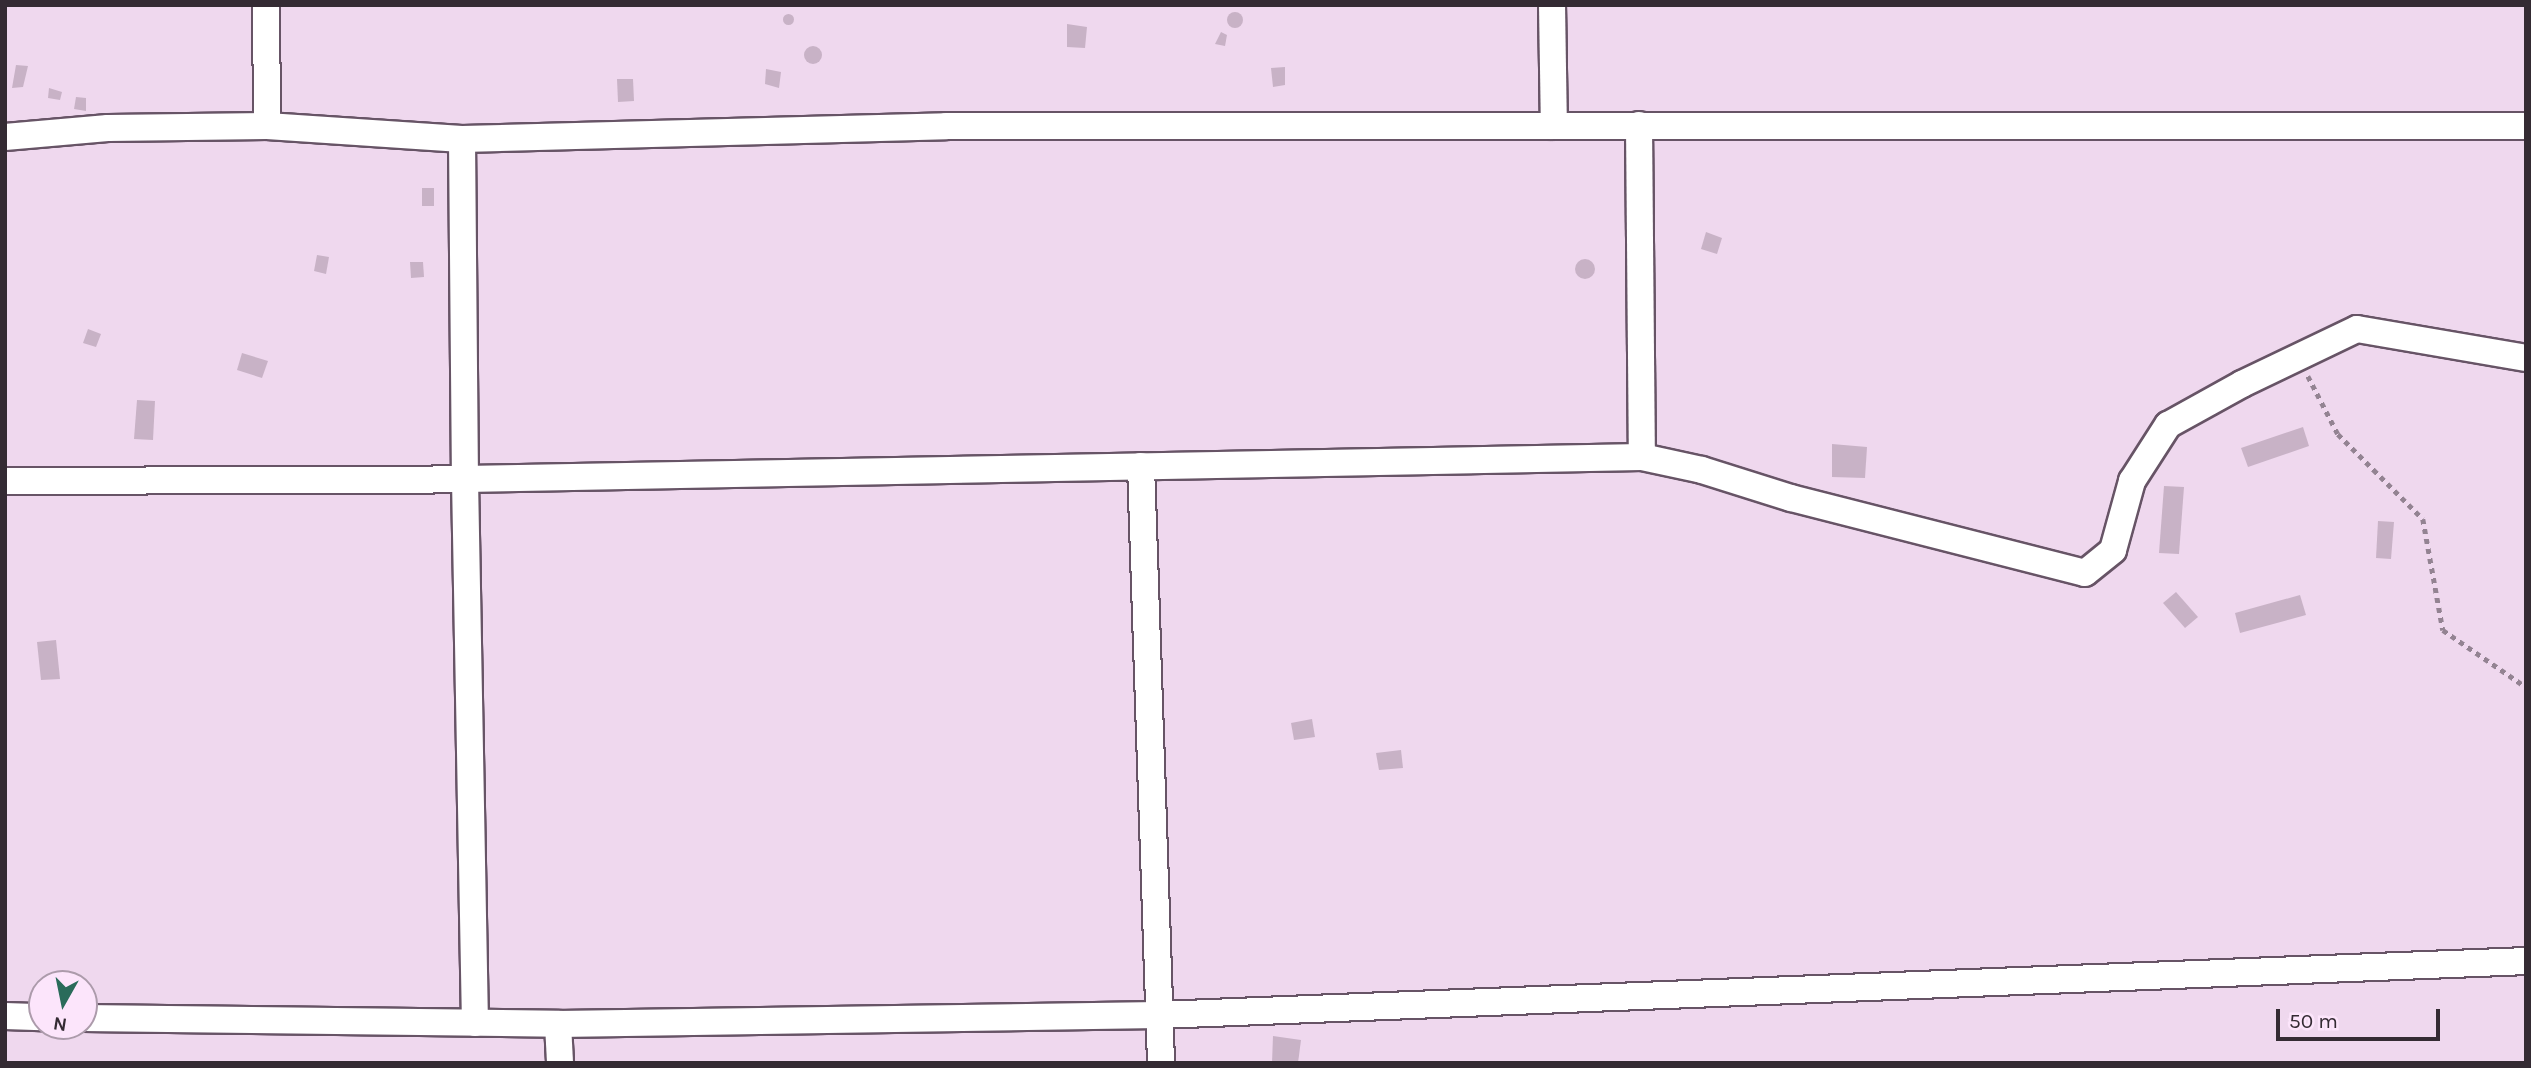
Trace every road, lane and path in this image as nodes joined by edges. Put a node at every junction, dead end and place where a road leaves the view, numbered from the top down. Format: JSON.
{"nodes":[{"id":1,"x":266,"y":5,"type":"edge"},
{"id":2,"x":1552,"y":5,"type":"edge"},
{"id":3,"x":1554,"y":125,"type":"junction"},
{"id":4,"x":1639,"y":125,"type":"junction"},
{"id":5,"x":267,"y":126,"type":"junction"},
{"id":6,"x":2526,"y":126,"type":"edge"},
{"id":7,"x":5,"y":138,"type":"edge"},
{"id":8,"x":462,"y":139,"type":"junction"},
{"id":9,"x":2298,"y":357,"type":"junction"},
{"id":10,"x":2526,"y":358,"type":"edge"},
{"id":11,"x":1642,"y":457,"type":"junction"},
{"id":12,"x":1141,"y":466,"type":"junction"},
{"id":13,"x":465,"y":480,"type":"junction"},
{"id":14,"x":5,"y":481,"type":"edge"},
{"id":15,"x":2526,"y":687,"type":"edge"},
{"id":16,"x":2526,"y":961,"type":"edge"},
{"id":17,"x":1159,"y":1015,"type":"junction"},
{"id":18,"x":5,"y":1016,"type":"edge"},
{"id":19,"x":28,"y":1017,"type":"edge"},
{"id":20,"x":98,"y":1018,"type":"edge"},
{"id":21,"x":475,"y":1023,"type":"junction"},
{"id":22,"x":558,"y":1024,"type":"junction"},
{"id":23,"x":560,"y":1063,"type":"edge"},
{"id":24,"x":1161,"y":1063,"type":"edge"}],
"edges":[{"from":1,"to":5,"type":"street"},
{"from":2,"to":3,"type":"street"},
{"from":3,"to":4,"type":"street"},
{"from":3,"to":8,"type":"street"},
{"from":4,"to":6,"type":"street"},
{"from":4,"to":11,"type":"street"},
{"from":5,"to":7,"type":"street"},
{"from":5,"to":8,"type":"street"},
{"from":8,"to":13,"type":"street"},
{"from":9,"to":10,"type":"street"},
{"from":9,"to":11,"type":"street"},
{"from":9,"to":15,"type":"path"},
{"from":11,"to":12,"type":"street"},
{"from":12,"to":13,"type":"street"},
{"from":12,"to":17,"type":"street"},
{"from":13,"to":14,"type":"street"},
{"from":13,"to":21,"type":"street"},
{"from":16,"to":17,"type":"street"},
{"from":17,"to":22,"type":"street"},
{"from":17,"to":24,"type":"street"},
{"from":18,"to":19,"type":"street"},
{"from":20,"to":21,"type":"street"},
{"from":21,"to":22,"type":"street"},
{"from":22,"to":23,"type":"street"}]}
